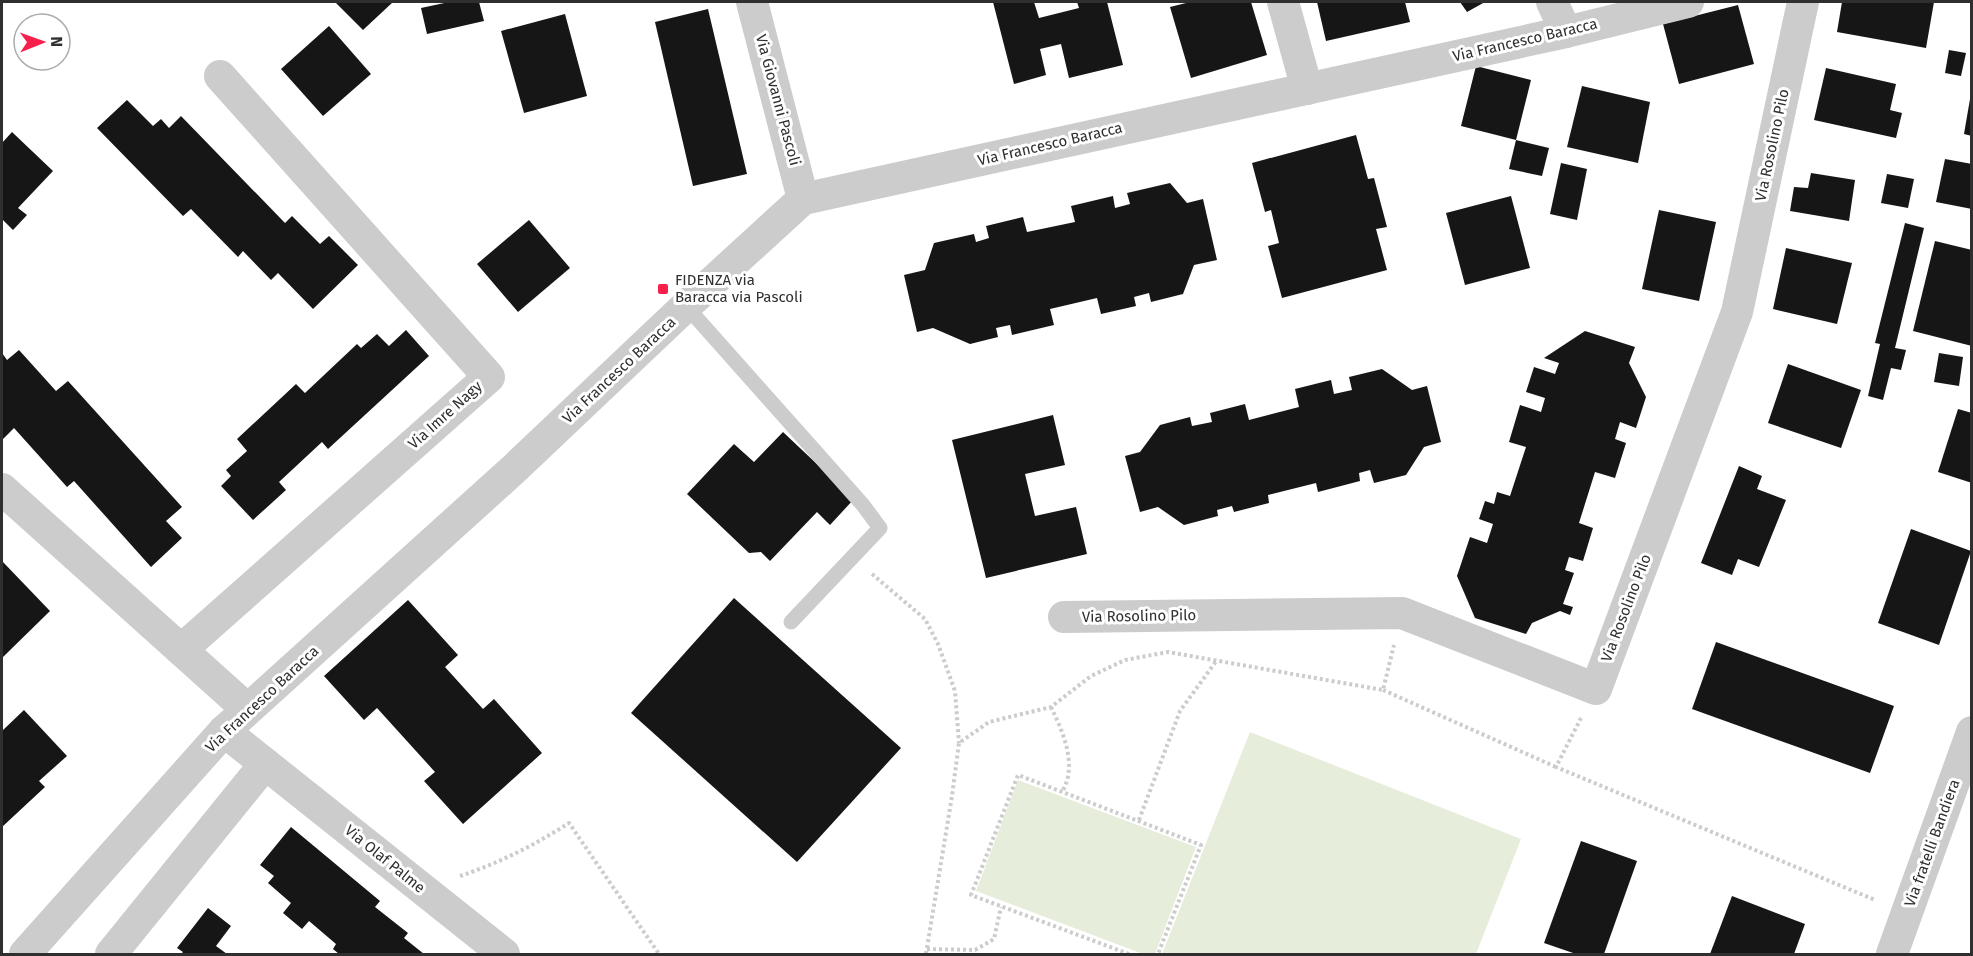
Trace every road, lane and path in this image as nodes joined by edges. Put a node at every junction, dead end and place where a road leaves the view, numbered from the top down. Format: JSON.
{"nodes":[{"id":1,"x":752,"y":2,"type":"edge"},
{"id":2,"x":1283,"y":2,"type":"edge"},
{"id":3,"x":1552,"y":2,"type":"edge"},
{"id":4,"x":1803,"y":2,"type":"edge"},
{"id":5,"x":1675,"y":3,"type":"edge"},
{"id":6,"x":1566,"y":32,"type":"junction"},
{"id":7,"x":220,"y":76,"type":"dead end"},
{"id":8,"x":1307,"y":89,"type":"junction"},
{"id":9,"x":803,"y":200,"type":"junction"},
{"id":10,"x":686,"y":306,"type":"junction"},
{"id":11,"x":2,"y":489,"type":"edge"},
{"id":12,"x":855,"y":554,"type":"junction"},
{"id":13,"x":1402,"y":613,"type":"junction"},
{"id":14,"x":1064,"y":616,"type":"dead end"},
{"id":15,"x":791,"y":622,"type":"dead end"},
{"id":16,"x":181,"y":650,"type":"junction"},
{"id":17,"x":1217,"y":660,"type":"junction"},
{"id":18,"x":1596,"y":689,"type":"junction"},
{"id":19,"x":1383,"y":690,"type":"junction"},
{"id":20,"x":1051,"y":707,"type":"junction"},
{"id":21,"x":247,"y":710,"type":"junction"},
{"id":22,"x":224,"y":730,"type":"junction"},
{"id":23,"x":1971,"y":732,"type":"edge"},
{"id":24,"x":959,"y":743,"type":"junction"},
{"id":25,"x":266,"y":764,"type":"junction"},
{"id":26,"x":1556,"y":767,"type":"junction"},
{"id":27,"x":1062,"y":792,"type":"junction"},
{"id":28,"x":1139,"y":820,"type":"junction"},
{"id":29,"x":454,"y":878,"type":"dead end"},
{"id":30,"x":1001,"y":907,"type":"junction"},
{"id":31,"x":1906,"y":913,"type":"junction"},
{"id":32,"x":927,"y":952,"type":"edge"},
{"id":33,"x":26,"y":954,"type":"edge"},
{"id":34,"x":111,"y":954,"type":"edge"},
{"id":35,"x":504,"y":954,"type":"edge"},
{"id":36,"x":659,"y":954,"type":"edge"},
{"id":37,"x":1129,"y":954,"type":"edge"},
{"id":38,"x":1158,"y":954,"type":"edge"},
{"id":39,"x":1892,"y":954,"type":"edge"}],
"edges":[{"from":1,"to":9,"type":"street","name":"Via Giovanni Pascoli"},
{"from":2,"to":8,"type":"street"},
{"from":3,"to":6,"type":"street"},
{"from":4,"to":18,"type":"street","name":"Via Rosolino Pilo"},
{"from":5,"to":6,"type":"street","name":"Via Francesco Baracca"},
{"from":6,"to":8,"type":"street","name":"Via Francesco Baracca"},
{"from":7,"to":16,"type":"street","name":"Via Imre Nagy"},
{"from":8,"to":9,"type":"street","name":"Via Francesco Baracca"},
{"from":9,"to":10,"type":"street","name":"Via Francesco Baracca"},
{"from":10,"to":12,"type":"lane"},
{"from":10,"to":21,"type":"street","name":"Via Francesco Baracca"},
{"from":11,"to":16,"type":"street"},
{"from":12,"to":15,"type":"lane"},
{"from":12,"to":24,"type":"path"},
{"from":13,"to":14,"type":"street","name":"Via Rosolino Pilo"},
{"from":13,"to":18,"type":"street","name":"Via Rosolino Pilo"},
{"from":13,"to":19,"type":"path"},
{"from":16,"to":21,"type":"street"},
{"from":17,"to":19,"type":"path"},
{"from":17,"to":20,"type":"path"},
{"from":17,"to":28,"type":"path"},
{"from":18,"to":26,"type":"path"},
{"from":19,"to":26,"type":"path"},
{"from":20,"to":24,"type":"path"},
{"from":20,"to":27,"type":"path"},
{"from":21,"to":22,"type":"street","name":"Via Francesco Baracca"},
{"from":22,"to":25,"type":"street","name":"Via Olaf Palme"},
{"from":22,"to":33,"type":"street","name":"Via Francesco Baracca"},
{"from":23,"to":31,"type":"street","name":"Via fratelli Bandiera"},
{"from":24,"to":32,"type":"path"},
{"from":25,"to":34,"type":"street"},
{"from":25,"to":35,"type":"street","name":"Via Olaf Palme"},
{"from":26,"to":31,"type":"path"},
{"from":27,"to":28,"type":"path"},
{"from":27,"to":30,"type":"path"},
{"from":28,"to":38,"type":"path"},
{"from":29,"to":36,"type":"path"},
{"from":30,"to":32,"type":"path"},
{"from":30,"to":37,"type":"path"},
{"from":31,"to":39,"type":"street","name":"Via fratelli Bandiera"}]}
